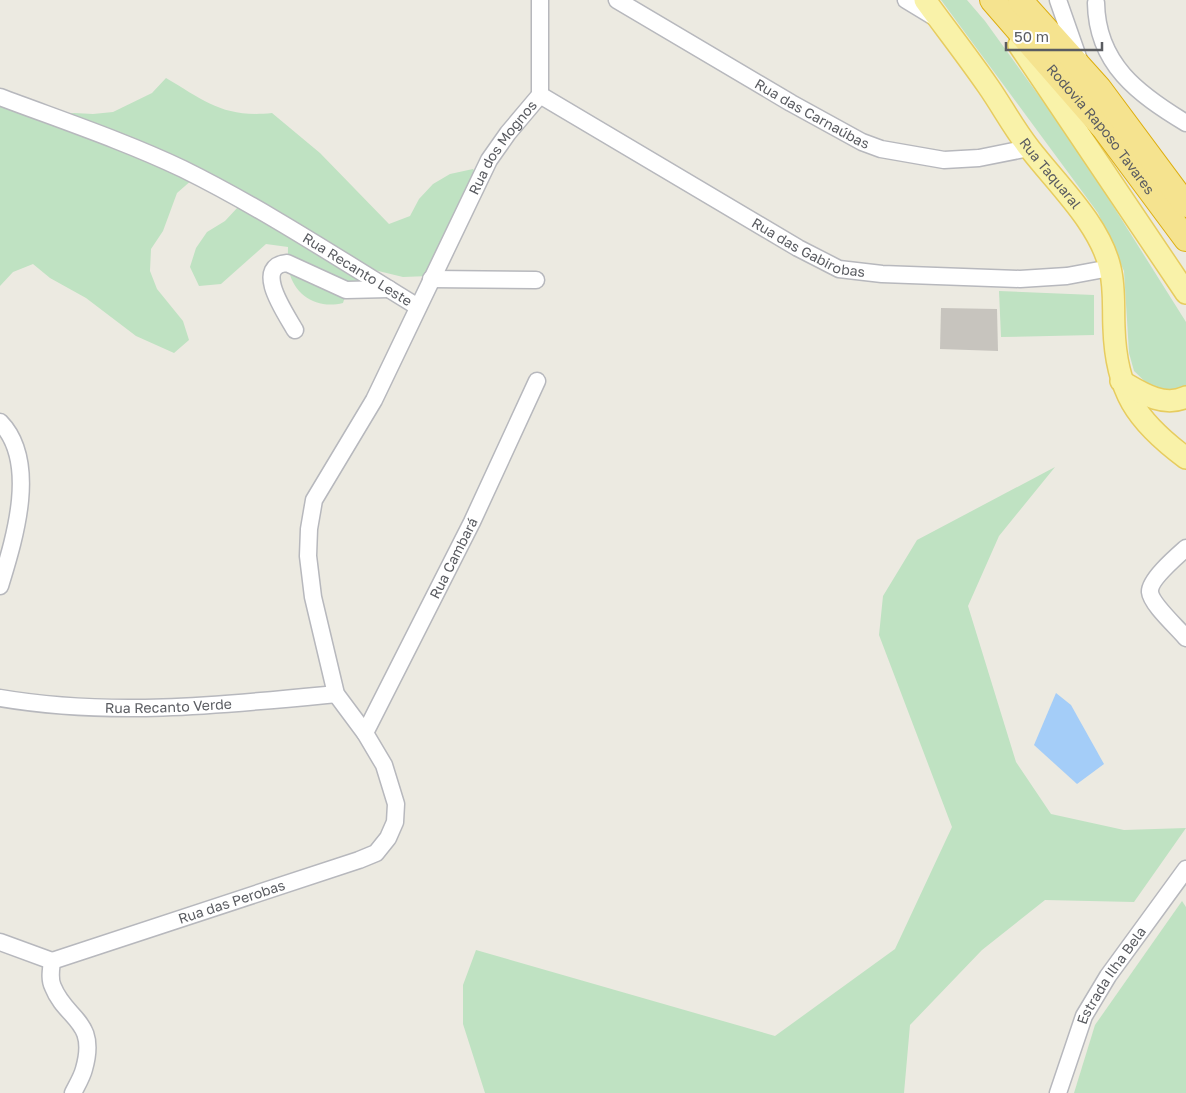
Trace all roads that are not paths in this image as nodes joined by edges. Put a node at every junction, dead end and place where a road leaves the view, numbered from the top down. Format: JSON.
{"nodes":[{"id":1,"x":540,"y":0,"type":"edge"},
{"id":2,"x":617,"y":0,"type":"edge"},
{"id":3,"x":906,"y":0,"type":"edge"},
{"id":4,"x":925,"y":0,"type":"edge"},
{"id":5,"x":986,"y":0,"type":"edge"},
{"id":6,"x":992,"y":0,"type":"edge"},
{"id":7,"x":1020,"y":0,"type":"edge"},
{"id":8,"x":1058,"y":0,"type":"edge"},
{"id":9,"x":1095,"y":1,"type":"edge"},
{"id":10,"x":940,"y":22,"type":"junction"},
{"id":11,"x":1082,"y":67,"type":"junction"},
{"id":12,"x":540,"y":96,"type":"junction"},
{"id":13,"x":0,"y":97,"type":"edge"},
{"id":14,"x":1186,"y":123,"type":"edge"},
{"id":15,"x":1029,"y":148,"type":"junction"},
{"id":16,"x":1186,"y":205,"type":"edge"},
{"id":17,"x":1186,"y":240,"type":"edge"},
{"id":18,"x":1110,"y":268,"type":"junction"},
{"id":19,"x":431,"y":279,"type":"junction"},
{"id":20,"x":536,"y":280,"type":"dead end"},
{"id":21,"x":389,"y":289,"type":"junction"},
{"id":22,"x":1186,"y":293,"type":"edge"},
{"id":23,"x":418,"y":307,"type":"junction"},
{"id":24,"x":294,"y":330,"type":"dead end"},
{"id":25,"x":537,"y":381,"type":"dead end"},
{"id":26,"x":1121,"y":381,"type":"junction"},
{"id":27,"x":1186,"y":397,"type":"edge"},
{"id":28,"x":0,"y":422,"type":"edge"},
{"id":29,"x":1186,"y":458,"type":"edge"},
{"id":30,"x":1186,"y":548,"type":"edge"},
{"id":31,"x":0,"y":586,"type":"edge"},
{"id":32,"x":1186,"y":638,"type":"edge"},
{"id":33,"x":336,"y":694,"type":"junction"},
{"id":34,"x":0,"y":698,"type":"edge"},
{"id":35,"x":365,"y":733,"type":"junction"},
{"id":36,"x":1186,"y":869,"type":"edge"},
{"id":37,"x":0,"y":942,"type":"edge"},
{"id":38,"x":52,"y":961,"type":"junction"},
{"id":39,"x":73,"y":1093,"type":"edge"},
{"id":40,"x":1058,"y":1093,"type":"edge"}],
"edges":[{"from":1,"to":12,"type":"street"},
{"from":2,"to":15,"type":"street","name":"Rua das Carnaúbas"},
{"from":3,"to":10,"type":"street","name":"Rua Taquaral"},
{"from":4,"to":10,"type":"main road"},
{"from":5,"to":22,"type":"main road"},
{"from":6,"to":17,"type":"highway","name":"Rodovia Raposo Tavares"},
{"from":7,"to":11,"type":"highway","name":"Rodovia Raposo Tavares"},
{"from":8,"to":11,"type":"street"},
{"from":9,"to":14,"type":"street"},
{"from":10,"to":15,"type":"main road","name":"Rua Taquaral"},
{"from":11,"to":16,"type":"highway","name":"Rodovia Raposo Tavares"},
{"from":12,"to":18,"type":"street","name":"Rua das Gabirobas"},
{"from":12,"to":19,"type":"street","name":"Rua dos Mognos"},
{"from":13,"to":21,"type":"street","name":"Rua Recanto Leste"},
{"from":15,"to":18,"type":"main road","name":"Rua Taquaral"},
{"from":18,"to":26,"type":"main road","name":"Rua Taquaral"},
{"from":19,"to":20,"type":"street"},
{"from":19,"to":23,"type":"street","name":"Rua dos Mognos"},
{"from":21,"to":23,"type":"street","name":"Rua Recanto Leste"},
{"from":21,"to":24,"type":"street"},
{"from":23,"to":33,"type":"street","name":"Rua Recanto Leste"},
{"from":25,"to":35,"type":"street","name":"Rua Cambará"},
{"from":26,"to":27,"type":"main road"},
{"from":26,"to":29,"type":"main road","name":"Rua Taquaral"},
{"from":28,"to":31,"type":"street"},
{"from":30,"to":32,"type":"street"},
{"from":33,"to":34,"type":"street","name":"Rua Recanto Verde"},
{"from":33,"to":35,"type":"street","name":"Rua das Perobas"},
{"from":35,"to":38,"type":"street","name":"Rua das Perobas"},
{"from":36,"to":40,"type":"street","name":"Estrada Ilha Bela"},
{"from":37,"to":38,"type":"street"},
{"from":38,"to":39,"type":"street"}]}
